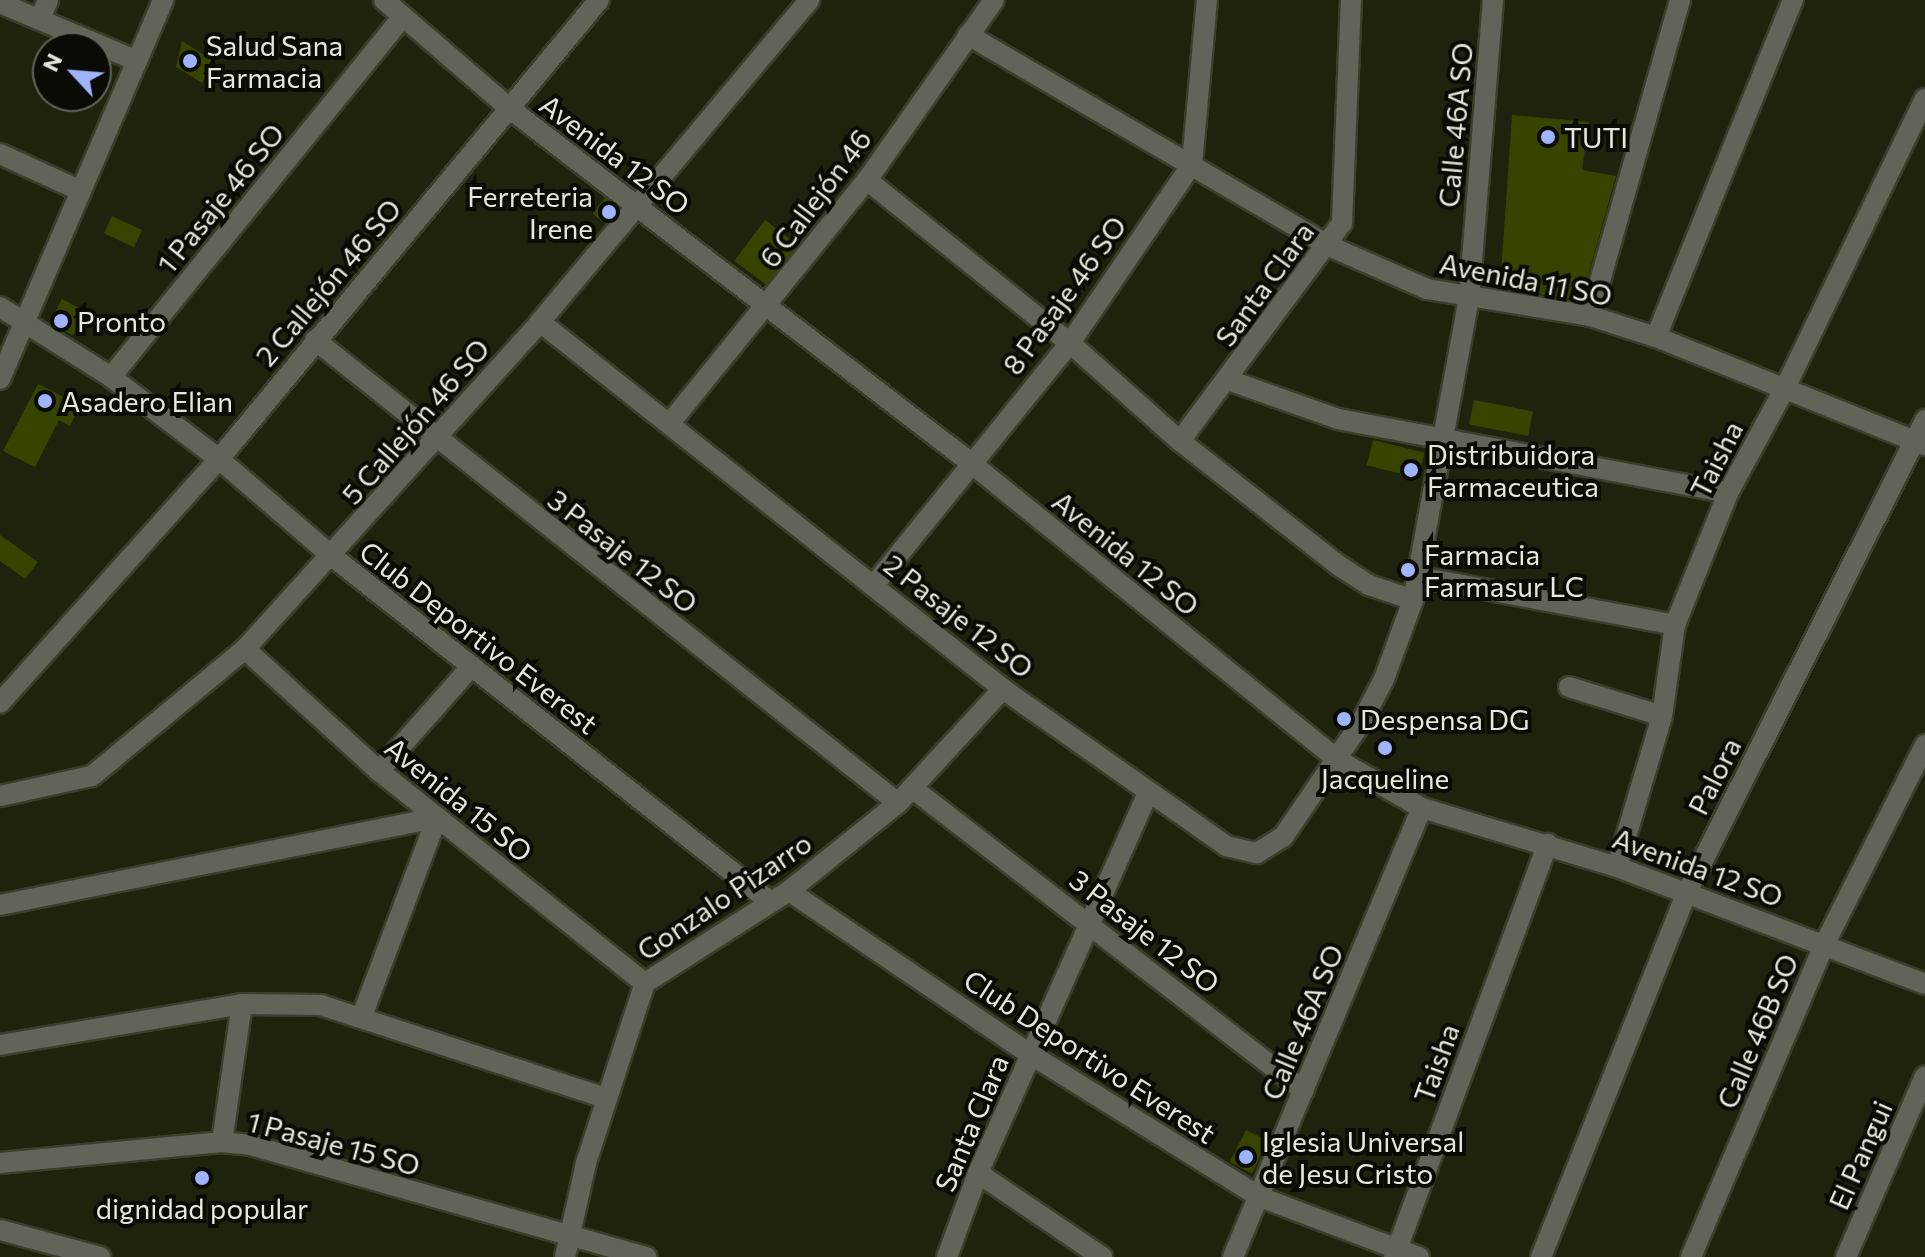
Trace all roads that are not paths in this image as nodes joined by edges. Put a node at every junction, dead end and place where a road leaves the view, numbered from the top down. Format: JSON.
{"nodes":[{"id":1,"x":163,"y":0,"type":"edge"},
{"id":2,"x":384,"y":0,"type":"edge"},
{"id":3,"x":599,"y":0,"type":"edge"},
{"id":4,"x":809,"y":0,"type":"edge"},
{"id":5,"x":994,"y":0,"type":"edge"},
{"id":6,"x":1207,"y":0,"type":"edge"},
{"id":7,"x":1351,"y":0,"type":"edge"},
{"id":8,"x":1493,"y":0,"type":"edge"},
{"id":9,"x":1680,"y":0,"type":"edge"},
{"id":10,"x":1793,"y":0,"type":"edge"},
{"id":11,"x":0,"y":3,"type":"edge"},
{"id":12,"x":44,"y":10,"type":"edge"},
{"id":13,"x":403,"y":16,"type":"junction"},
{"id":14,"x":968,"y":35,"type":"junction"},
{"id":15,"x":137,"y":61,"type":"junction"},
{"id":16,"x":1925,"y":99,"type":"edge"},
{"id":17,"x":509,"y":108,"type":"junction"},
{"id":18,"x":0,"y":154,"type":"edge"},
{"id":19,"x":1192,"y":164,"type":"junction"},
{"id":20,"x":867,"y":180,"type":"junction"},
{"id":21,"x":81,"y":191,"type":"junction"},
{"id":22,"x":636,"y":205,"type":"junction"},
{"id":23,"x":1329,"y":246,"type":"junction"},
{"id":24,"x":1469,"y":298,"type":"junction"},
{"id":25,"x":767,"y":306,"type":"junction"},
{"id":26,"x":0,"y":307,"type":"edge"},
{"id":27,"x":1590,"y":316,"type":"junction"},
{"id":28,"x":26,"y":319,"type":"junction"},
{"id":29,"x":540,"y":322,"type":"junction"},
{"id":30,"x":1656,"y":337,"type":"junction"},
{"id":31,"x":315,"y":340,"type":"junction"},
{"id":32,"x":1070,"y":343,"type":"junction"},
{"id":33,"x":111,"y":377,"type":"junction"},
{"id":34,"x":0,"y":379,"type":"edge"},
{"id":35,"x":1228,"y":380,"type":"junction"},
{"id":36,"x":1785,"y":388,"type":"junction"},
{"id":37,"x":1925,"y":420,"type":"edge"},
{"id":38,"x":670,"y":423,"type":"junction"},
{"id":39,"x":1446,"y":437,"type":"junction"},
{"id":40,"x":436,"y":440,"type":"junction"},
{"id":41,"x":1180,"y":441,"type":"junction"},
{"id":42,"x":1920,"y":442,"type":"edge"},
{"id":43,"x":219,"y":459,"type":"junction"},
{"id":44,"x":971,"y":463,"type":"junction"},
{"id":45,"x":1728,"y":493,"type":"junction"},
{"id":46,"x":333,"y":557,"type":"junction"},
{"id":47,"x":1419,"y":577,"type":"junction"},
{"id":48,"x":874,"y":585,"type":"junction"},
{"id":49,"x":1413,"y":600,"type":"junction"},
{"id":50,"x":1675,"y":625,"type":"junction"},
{"id":51,"x":245,"y":649,"type":"junction"},
{"id":52,"x":472,"y":666,"type":"junction"},
{"id":53,"x":1569,"y":687,"type":"dead end"},
{"id":54,"x":1003,"y":689,"type":"junction"},
{"id":55,"x":0,"y":703,"type":"edge"},
{"id":56,"x":1662,"y":716,"type":"junction"},
{"id":57,"x":1925,"y":745,"type":"edge"},
{"id":58,"x":1336,"y":759,"type":"junction"},
{"id":59,"x":379,"y":771,"type":"junction"},
{"id":60,"x":1148,"y":793,"type":"junction"},
{"id":61,"x":0,"y":796,"type":"edge"},
{"id":62,"x":905,"y":796,"type":"junction"},
{"id":63,"x":1422,"y":808,"type":"junction"},
{"id":64,"x":437,"y":818,"type":"junction"},
{"id":65,"x":1548,"y":844,"type":"junction"},
{"id":66,"x":1617,"y":867,"type":"junction"},
{"id":67,"x":789,"y":891,"type":"junction"},
{"id":68,"x":1687,"y":892,"type":"junction"},
{"id":69,"x":768,"y":900,"type":"junction"},
{"id":70,"x":0,"y":905,"type":"edge"},
{"id":71,"x":1089,"y":922,"type":"junction"},
{"id":72,"x":1825,"y":943,"type":"junction"},
{"id":73,"x":645,"y":983,"type":"junction"},
{"id":74,"x":1925,"y":984,"type":"edge"},
{"id":75,"x":242,"y":1004,"type":"junction"},
{"id":76,"x":362,"y":1016,"type":"junction"},
{"id":77,"x":0,"y":1045,"type":"edge"},
{"id":78,"x":1030,"y":1054,"type":"junction"},
{"id":79,"x":1925,"y":1076,"type":"edge"},
{"id":80,"x":1304,"y":1091,"type":"junction"},
{"id":81,"x":605,"y":1098,"type":"junction"},
{"id":82,"x":222,"y":1142,"type":"junction"},
{"id":83,"x":0,"y":1163,"type":"edge"},
{"id":84,"x":978,"y":1173,"type":"junction"},
{"id":85,"x":1260,"y":1197,"type":"junction"},
{"id":86,"x":0,"y":1230,"type":"edge"},
{"id":87,"x":567,"y":1248,"type":"edge"},
{"id":88,"x":1396,"y":1253,"type":"edge"},
{"id":89,"x":100,"y":1257,"type":"edge"},
{"id":90,"x":646,"y":1257,"type":"edge"},
{"id":91,"x":947,"y":1257,"type":"edge"},
{"id":92,"x":1102,"y":1257,"type":"edge"},
{"id":93,"x":1233,"y":1257,"type":"edge"},
{"id":94,"x":1419,"y":1257,"type":"edge"},
{"id":95,"x":1541,"y":1257,"type":"edge"},
{"id":96,"x":1691,"y":1257,"type":"edge"},
{"id":97,"x":1846,"y":1257,"type":"edge"}],
"edges":[{"from":1,"to":15,"type":"street"},
{"from":2,"to":13,"type":"street","name":"Avenida 12 SO"},
{"from":3,"to":17,"type":"street","name":"2 Callejón 46 SO"},
{"from":4,"to":22,"type":"street","name":"5 Callejón 46 SO"},
{"from":5,"to":14,"type":"street","name":"6 Callejón 46"},
{"from":6,"to":19,"type":"street","name":"8 Pasaje 46 SO"},
{"from":7,"to":23,"type":"street","name":"Santa Clara"},
{"from":8,"to":24,"type":"street","name":"Calle 46A SO"},
{"from":9,"to":27,"type":"street"},
{"from":10,"to":30,"type":"street"},
{"from":11,"to":12,"type":"street"},
{"from":12,"to":15,"type":"street"},
{"from":13,"to":17,"type":"street","name":"Avenida 12 SO"},
{"from":13,"to":33,"type":"street","name":"1 Pasaje 46 SO"},
{"from":14,"to":19,"type":"street","name":"Avenida 11 SO"},
{"from":14,"to":20,"type":"street","name":"6 Callejón 46"},
{"from":15,"to":21,"type":"street"},
{"from":16,"to":36,"type":"street","name":"Taisha"},
{"from":17,"to":22,"type":"street","name":"Avenida 12 SO"},
{"from":17,"to":31,"type":"street","name":"2 Callejón 46 SO"},
{"from":18,"to":21,"type":"street"},
{"from":19,"to":23,"type":"street","name":"Avenida 11 SO"},
{"from":19,"to":32,"type":"street","name":"8 Pasaje 46 SO"},
{"from":20,"to":25,"type":"street","name":"6 Callejón 46"},
{"from":20,"to":32,"type":"street"},
{"from":21,"to":28,"type":"street"},
{"from":22,"to":25,"type":"street","name":"Avenida 12 SO"},
{"from":22,"to":29,"type":"street","name":"5 Callejón 46 SO"},
{"from":23,"to":24,"type":"street","name":"Avenida 11 SO"},
{"from":23,"to":35,"type":"street","name":"Santa Clara"},
{"from":24,"to":27,"type":"street","name":"Avenida 11 SO"},
{"from":24,"to":39,"type":"street","name":"Calle 46A SO"},
{"from":25,"to":38,"type":"street","name":"6 Callejón 46"},
{"from":25,"to":44,"type":"street","name":"Avenida 12 SO"},
{"from":26,"to":28,"type":"street","name":"Club Deportivo Everest"},
{"from":27,"to":30,"type":"street","name":"Avenida 11 SO"},
{"from":28,"to":33,"type":"street","name":"Club Deportivo Everest"},
{"from":28,"to":34,"type":"street"},
{"from":29,"to":38,"type":"street","name":"2 Pasaje 12 SO"},
{"from":29,"to":40,"type":"street","name":"5 Callejón 46 SO"},
{"from":30,"to":36,"type":"street","name":"Avenida 11 SO"},
{"from":31,"to":40,"type":"street","name":"3 Pasaje 12 SO"},
{"from":31,"to":43,"type":"street","name":"2 Callejón 46 SO"},
{"from":32,"to":41,"type":"street"},
{"from":32,"to":44,"type":"street","name":"8 Pasaje 46 SO"},
{"from":33,"to":43,"type":"street","name":"Club Deportivo Everest"},
{"from":35,"to":39,"type":"street"},
{"from":35,"to":41,"type":"street","name":"Santa Clara"},
{"from":36,"to":42,"type":"street","name":"Avenida 11 SO"},
{"from":36,"to":45,"type":"street","name":"Taisha"},
{"from":37,"to":42,"type":"street","name":"Palora"},
{"from":38,"to":48,"type":"street","name":"2 Pasaje 12 SO"},
{"from":39,"to":45,"type":"street"},
{"from":39,"to":47,"type":"street","name":"Calle 46A SO"},
{"from":40,"to":46,"type":"street","name":"5 Callejón 46 SO"},
{"from":40,"to":62,"type":"street","name":"3 Pasaje 12 SO"},
{"from":41,"to":49,"type":"street"},
{"from":42,"to":68,"type":"street","name":"Palora"},
{"from":43,"to":46,"type":"street","name":"Club Deportivo Everest"},
{"from":43,"to":55,"type":"street","name":"2 Callejón 46 SO"},
{"from":44,"to":48,"type":"street","name":"8 Pasaje 46 SO"},
{"from":44,"to":58,"type":"street","name":"Avenida 12 SO"},
{"from":45,"to":50,"type":"street","name":"Taisha"},
{"from":46,"to":51,"type":"street","name":"5 Callejón 46 SO"},
{"from":46,"to":52,"type":"street","name":"Club Deportivo Everest"},
{"from":47,"to":49,"type":"street","name":"Calle 46A SO"},
{"from":47,"to":50,"type":"street"},
{"from":48,"to":54,"type":"street","name":"2 Pasaje 12 SO"},
{"from":49,"to":58,"type":"street","name":"Calle 46A SO"},
{"from":50,"to":56,"type":"street","name":"Taisha"},
{"from":51,"to":59,"type":"street","name":"Avenida 15 SO"},
{"from":51,"to":61,"type":"street","name":"5 Callejón 46 SO"},
{"from":52,"to":59,"type":"street"},
{"from":52,"to":69,"type":"street","name":"Club Deportivo Everest"},
{"from":53,"to":56,"type":"street"},
{"from":54,"to":60,"type":"street","name":"2 Pasaje 12 SO"},
{"from":54,"to":62,"type":"street","name":"Gonzalo Pizarro"},
{"from":56,"to":66,"type":"street","name":"Taisha"},
{"from":57,"to":72,"type":"street","name":"Calle 46B SO"},
{"from":58,"to":60,"type":"street","name":"2 Pasaje 12 SO"},
{"from":58,"to":63,"type":"street","name":"Avenida 12 SO"},
{"from":59,"to":64,"type":"street","name":"Avenida 15 SO"},
{"from":60,"to":71,"type":"street","name":"Santa Clara"},
{"from":62,"to":67,"type":"street","name":"Gonzalo Pizarro"},
{"from":62,"to":71,"type":"street","name":"3 Pasaje 12 SO"},
{"from":63,"to":65,"type":"street","name":"Avenida 12 SO"},
{"from":63,"to":80,"type":"street","name":"Calle 46A SO"},
{"from":64,"to":70,"type":"street"},
{"from":64,"to":73,"type":"street","name":"Avenida 15 SO"},
{"from":64,"to":76,"type":"street"},
{"from":65,"to":66,"type":"street","name":"Avenida 12 SO"},
{"from":65,"to":88,"type":"street","name":"Taisha"},
{"from":66,"to":68,"type":"street","name":"Avenida 12 SO"},
{"from":67,"to":69,"type":"street","name":"Gonzalo Pizarro"},
{"from":67,"to":78,"type":"street","name":"Club Deportivo Everest"},
{"from":68,"to":72,"type":"street","name":"Avenida 12 SO"},
{"from":68,"to":95,"type":"street","name":"Palora"},
{"from":69,"to":73,"type":"street","name":"Gonzalo Pizarro"},
{"from":71,"to":78,"type":"street","name":"Santa Clara"},
{"from":71,"to":80,"type":"street","name":"3 Pasaje 12 SO"},
{"from":72,"to":74,"type":"street","name":"Avenida 12 SO"},
{"from":72,"to":96,"type":"street","name":"Calle 46B SO"},
{"from":73,"to":81,"type":"street","name":"Gonzalo Pizarro"},
{"from":75,"to":76,"type":"street"},
{"from":75,"to":77,"type":"street"},
{"from":75,"to":82,"type":"street"},
{"from":76,"to":81,"type":"street"},
{"from":78,"to":84,"type":"street","name":"Santa Clara"},
{"from":78,"to":85,"type":"street","name":"Club Deportivo Everest"},
{"from":79,"to":97,"type":"street","name":"El Pangui"},
{"from":80,"to":85,"type":"street","name":"Calle 46A SO"},
{"from":81,"to":87,"type":"street","name":"Gonzalo Pizarro"},
{"from":82,"to":83,"type":"street","name":"1 Pasaje 15 SO"},
{"from":82,"to":87,"type":"street","name":"1 Pasaje 15 SO"},
{"from":84,"to":91,"type":"street","name":"Santa Clara"},
{"from":84,"to":92,"type":"street"},
{"from":85,"to":88,"type":"street","name":"Club Deportivo Everest"},
{"from":85,"to":93,"type":"street","name":"Calle 46A SO"},
{"from":86,"to":89,"type":"street"},
{"from":87,"to":90,"type":"street","name":"1 Pasaje 15 SO"},
{"from":88,"to":94,"type":"street","name":"Club Deportivo Everest"}]}
